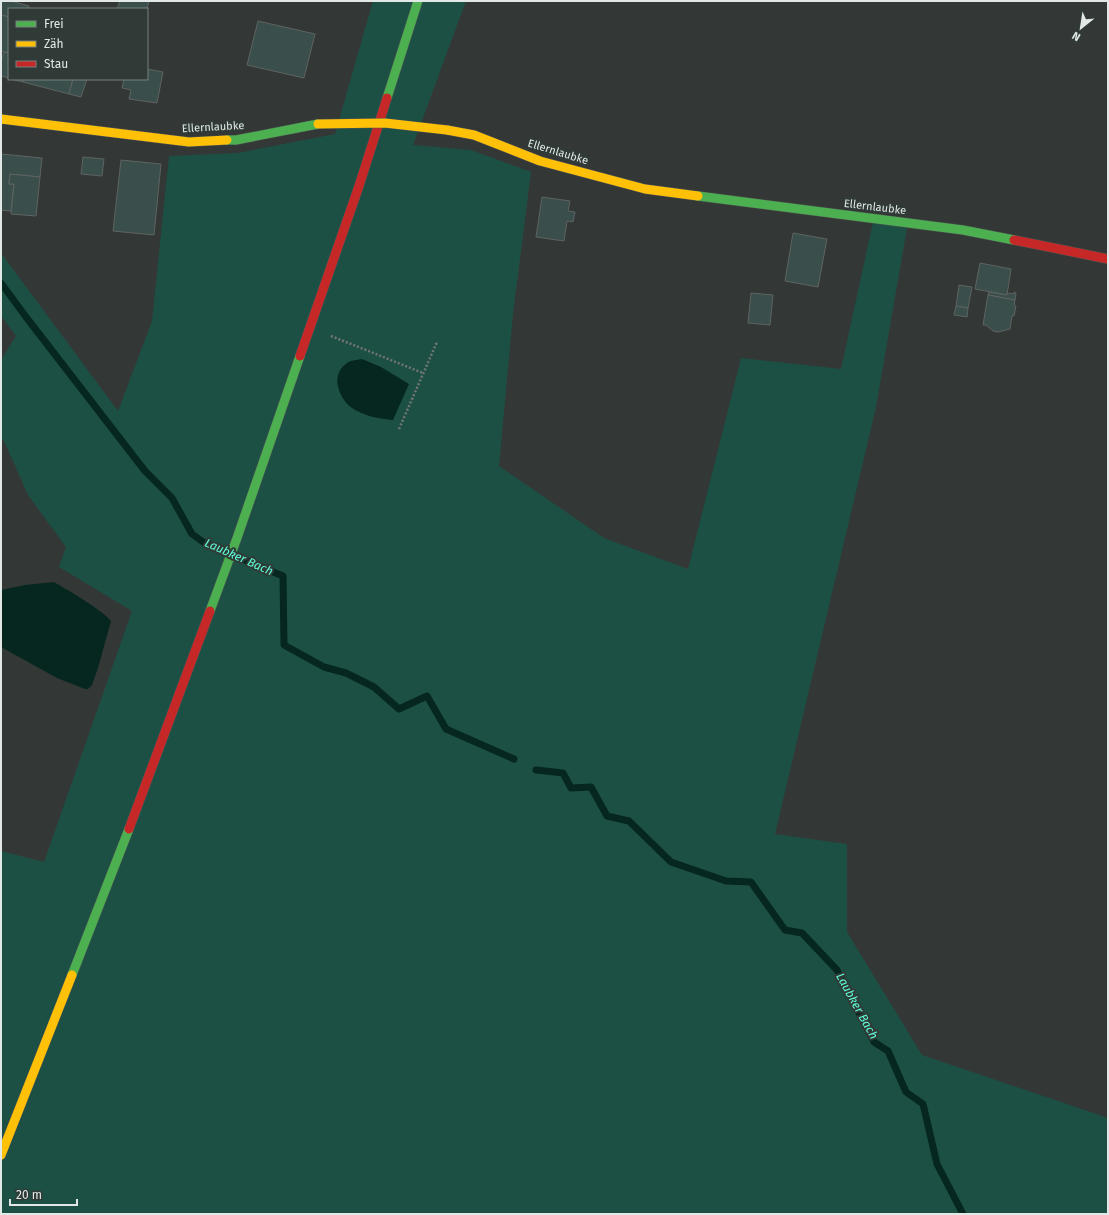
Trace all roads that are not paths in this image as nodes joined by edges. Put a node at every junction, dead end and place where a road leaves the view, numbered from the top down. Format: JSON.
{"nodes":[{"id":1,"x":418,"y":1,"type":"edge"},
{"id":2,"x":1,"y":119,"type":"edge"},
{"id":3,"x":1108,"y":259,"type":"edge"},
{"id":4,"x":1,"y":1155,"type":"edge"}],
"edges":[{"from":1,"to":4,"type":"main road"},
{"from":2,"to":3,"type":"main road","name":"Ellernlaubke","bridge":true}]}
